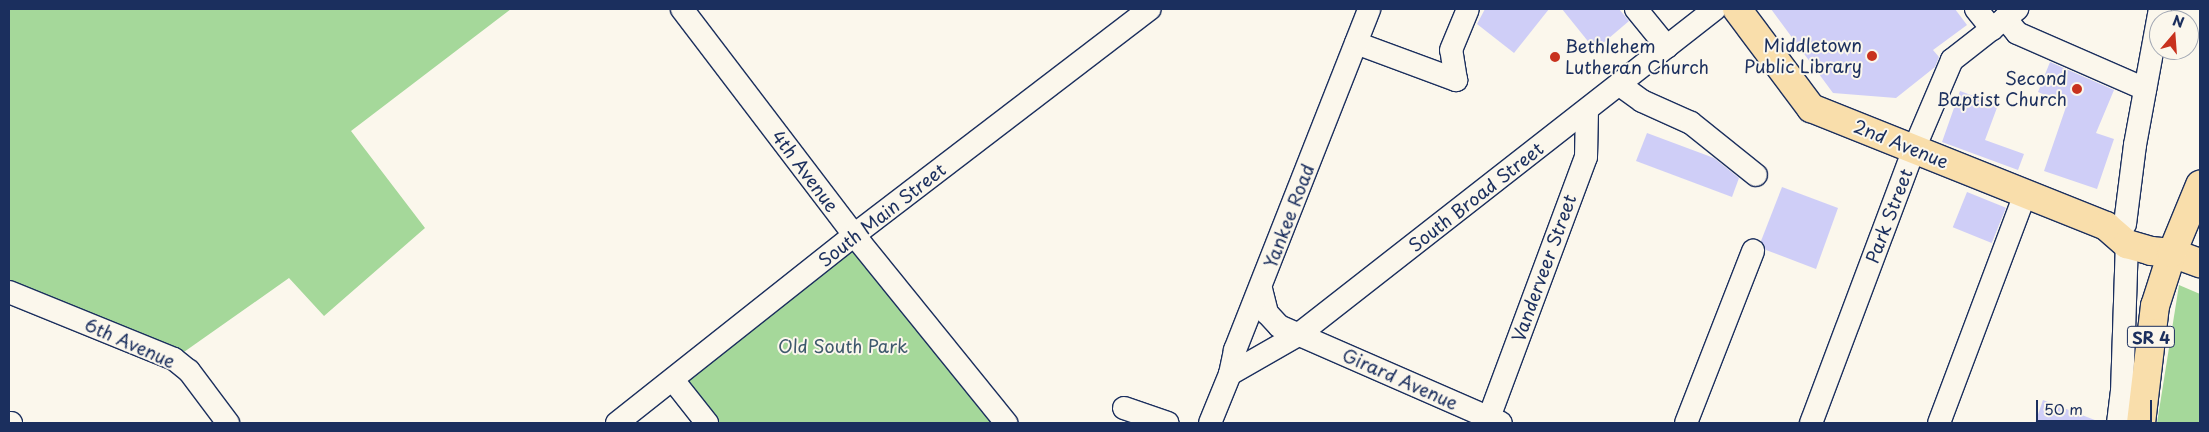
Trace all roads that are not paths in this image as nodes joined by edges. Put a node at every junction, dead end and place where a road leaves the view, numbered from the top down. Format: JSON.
{"nodes":[{"id":1,"x":682,"y":9,"type":"edge"},
{"id":2,"x":1150,"y":9,"type":"edge"},
{"id":3,"x":1369,"y":9,"type":"edge"},
{"id":4,"x":1468,"y":9,"type":"edge"},
{"id":5,"x":1636,"y":9,"type":"edge"},
{"id":6,"x":1737,"y":9,"type":"edge"},
{"id":7,"x":1976,"y":9,"type":"edge"},
{"id":8,"x":2160,"y":9,"type":"edge"},
{"id":9,"x":1700,"y":13,"type":"edge"},
{"id":10,"x":2005,"y":19,"type":"edge"},
{"id":11,"x":1356,"y":43,"type":"junction"},
{"id":12,"x":1667,"y":47,"type":"junction"},
{"id":13,"x":1620,"y":85,"type":"junction"},
{"id":14,"x":2145,"y":89,"type":"junction"},
{"id":15,"x":1587,"y":111,"type":"junction"},
{"id":16,"x":1914,"y":149,"type":"junction"},
{"id":17,"x":1756,"y":175,"type":"dead end"},
{"id":18,"x":2200,"y":185,"type":"edge"},
{"id":19,"x":2024,"y":194,"type":"junction"},
{"id":20,"x":2120,"y":231,"type":"junction"},
{"id":21,"x":854,"y":236,"type":"junction"},
{"id":22,"x":1753,"y":251,"type":"dead end"},
{"id":23,"x":2172,"y":253,"type":"junction"},
{"id":24,"x":2200,"y":263,"type":"edge"},
{"id":25,"x":1261,"y":289,"type":"junction"},
{"id":26,"x":9,"y":292,"type":"edge"},
{"id":27,"x":1298,"y":335,"type":"junction"},
{"id":28,"x":1230,"y":374,"type":"junction"},
{"id":29,"x":673,"y":380,"type":"junction"},
{"id":30,"x":1124,"y":408,"type":"dead end"},
{"id":31,"x":2136,"y":421,"type":"edge"},
{"id":32,"x":1493,"y":422,"type":"edge"},
{"id":33,"x":228,"y":423,"type":"edge"},
{"id":34,"x":617,"y":423,"type":"edge"},
{"id":35,"x":707,"y":423,"type":"edge"},
{"id":36,"x":1006,"y":423,"type":"edge"},
{"id":37,"x":1168,"y":423,"type":"edge"},
{"id":38,"x":1210,"y":423,"type":"edge"},
{"id":39,"x":1686,"y":423,"type":"edge"},
{"id":40,"x":1811,"y":423,"type":"edge"},
{"id":41,"x":1939,"y":423,"type":"edge"}],
"edges":[{"from":1,"to":21,"type":"street","name":"4th Avenue"},
{"from":2,"to":21,"type":"street","name":"South Main Street"},
{"from":3,"to":11,"type":"street","name":"Yankee Road"},
{"from":4,"to":11,"type":"street"},
{"from":5,"to":12,"type":"street"},
{"from":6,"to":16,"type":"main road","name":"2nd Avenue"},
{"from":7,"to":10,"type":"street"},
{"from":8,"to":14,"type":"street"},
{"from":9,"to":12,"type":"street","name":"South Broad Street"},
{"from":10,"to":14,"type":"street"},
{"from":10,"to":16,"type":"street","name":"Park Street"},
{"from":11,"to":25,"type":"street","name":"Yankee Road"},
{"from":12,"to":13,"type":"street","name":"South Broad Street"},
{"from":13,"to":15,"type":"street","name":"South Broad Street"},
{"from":13,"to":17,"type":"street"},
{"from":14,"to":20,"type":"street"},
{"from":15,"to":27,"type":"street","name":"South Broad Street"},
{"from":15,"to":32,"type":"street","name":"Vanderveer Street"},
{"from":16,"to":19,"type":"main road","name":"2nd Avenue"},
{"from":16,"to":40,"type":"street","name":"Park Street"},
{"from":18,"to":23,"type":"main road","number":"SR 4"},
{"from":19,"to":20,"type":"main road","name":"2nd Avenue"},
{"from":19,"to":41,"type":"street"},
{"from":20,"to":23,"type":"main road","name":"2nd Avenue"},
{"from":20,"to":31,"type":"street"},
{"from":21,"to":29,"type":"street","name":"South Main Street"},
{"from":21,"to":36,"type":"street","name":"4th Avenue"},
{"from":22,"to":39,"type":"street"},
{"from":23,"to":24,"type":"main road","name":"2nd Avenue"},
{"from":23,"to":31,"type":"main road","number":"SR 4"},
{"from":25,"to":27,"type":"street","name":"Girard Avenue"},
{"from":25,"to":28,"type":"street","name":"Yankee Road"},
{"from":26,"to":33,"type":"street","name":"6th Avenue"},
{"from":27,"to":28,"type":"street","name":"South Broad Street"},
{"from":27,"to":32,"type":"street","name":"Girard Avenue"},
{"from":28,"to":38,"type":"street","name":"Yankee Road"},
{"from":29,"to":34,"type":"street","name":"South Main Street"},
{"from":29,"to":35,"type":"street"},
{"from":30,"to":37,"type":"street"}]}
